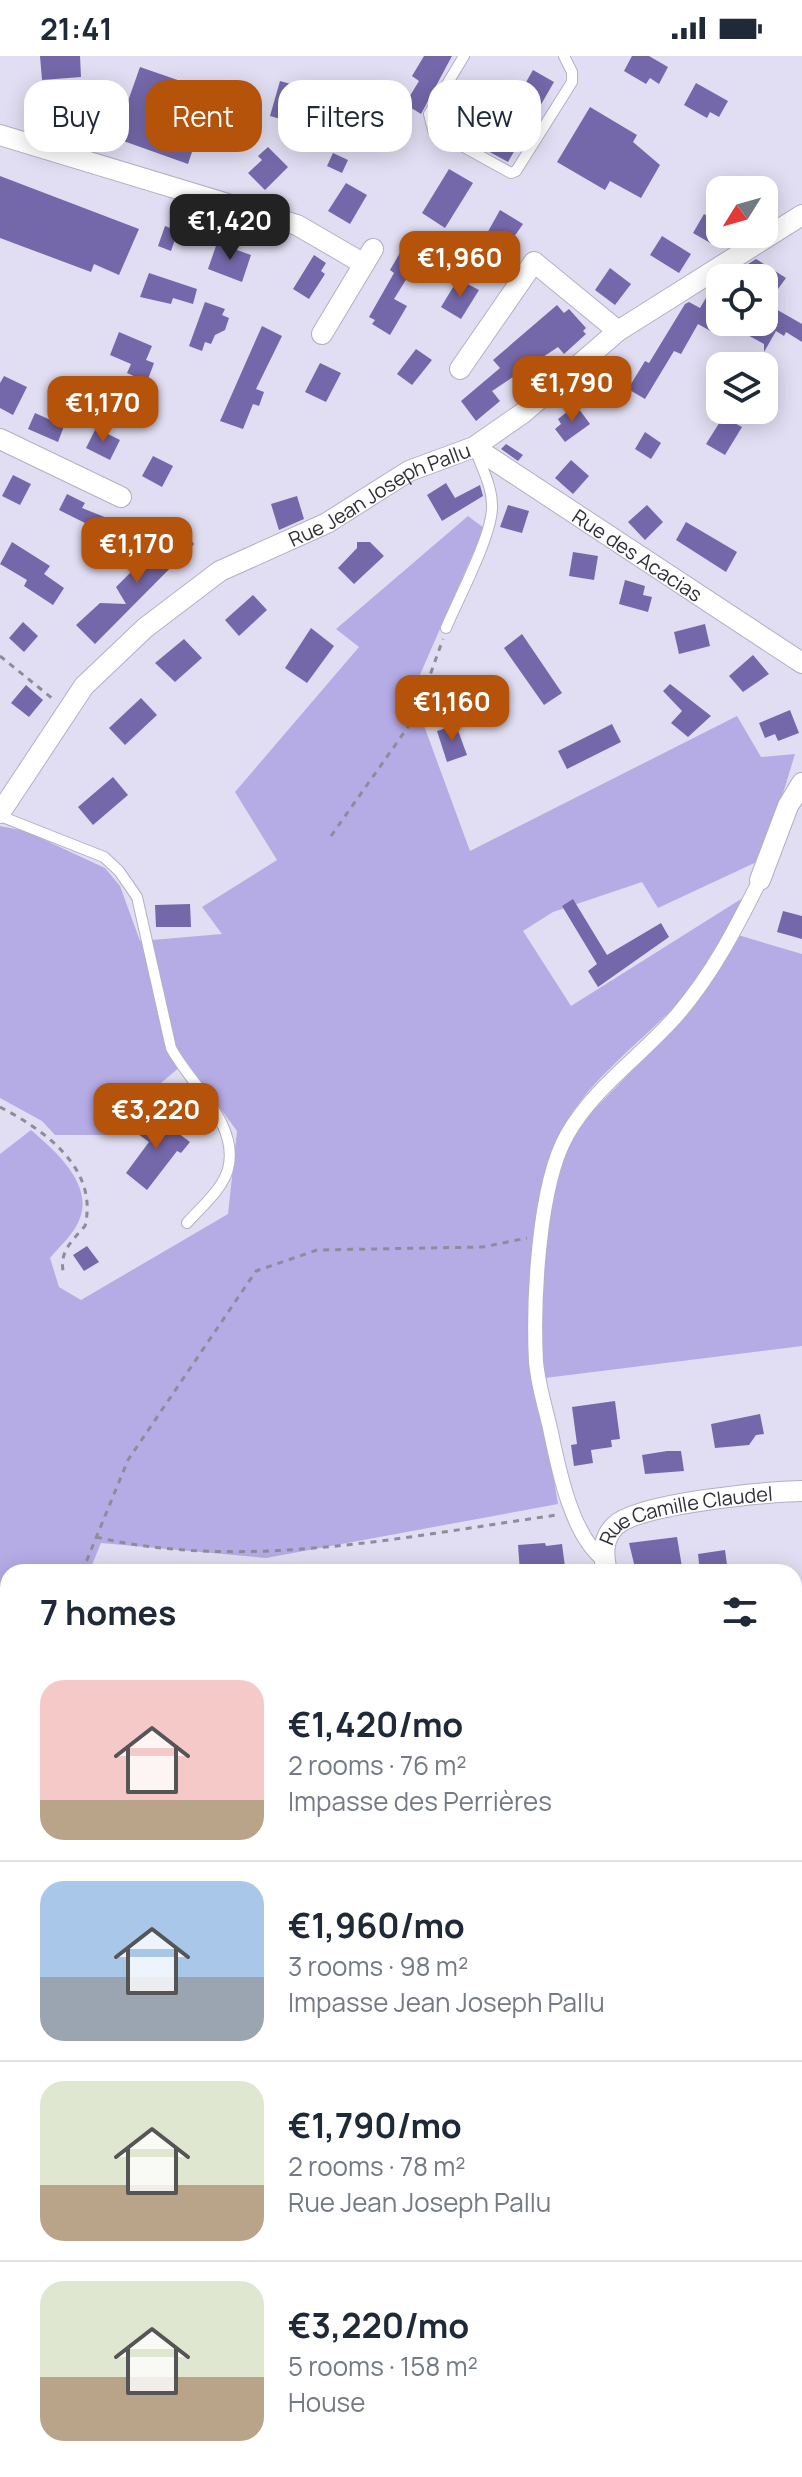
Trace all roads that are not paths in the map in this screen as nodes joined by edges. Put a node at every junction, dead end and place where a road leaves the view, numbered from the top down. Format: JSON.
{"nodes":[{"id":1,"x":464,"y":56,"type":"edge"},
{"id":2,"x":564,"y":56,"type":"edge"},
{"id":3,"x":0,"y":135,"type":"edge"},
{"id":4,"x":802,"y":215,"type":"edge"},
{"id":5,"x":618,"y":331,"type":"junction"},
{"id":6,"x":322,"y":334,"type":"dead end"},
{"id":7,"x":460,"y":369,"type":"dead end"},
{"id":8,"x":0,"y":439,"type":"edge"},
{"id":9,"x":474,"y":447,"type":"junction"},
{"id":10,"x":121,"y":497,"type":"dead end"},
{"id":11,"x":446,"y":628,"type":"road end"},
{"id":12,"x":802,"y":663,"type":"edge"},
{"id":13,"x":802,"y":783,"type":"edge"},
{"id":14,"x":0,"y":814,"type":"edge"},
{"id":15,"x":760,"y":880,"type":"joint"},
{"id":16,"x":187,"y":1223,"type":"dead end"},
{"id":17,"x":802,"y":1491,"type":"edge"},
{"id":18,"x":603,"y":1564,"type":"edge"},
{"id":19,"x":605,"y":1564,"type":"edge"}],
"edges":[{"from":1,"to":2,"type":"lane"},
{"from":3,"to":6,"type":"street"},
{"from":4,"to":5,"type":"street","name":"Rue Jean Joseph Pallu"},
{"from":5,"to":7,"type":"street"},
{"from":5,"to":9,"type":"street","name":"Rue Jean Joseph Pallu"},
{"from":8,"to":10,"type":"street"},
{"from":9,"to":11,"type":"lane"},
{"from":9,"to":12,"type":"street","name":"Rue des Acacias"},
{"from":9,"to":14,"type":"street","name":"Rue Jean Joseph Pallu"},
{"from":13,"to":15,"type":"street"},
{"from":14,"to":16,"type":"lane"},
{"from":15,"to":18,"type":"street"},
{"from":17,"to":19,"type":"street","name":"Rue Camille Claudel"}]}
